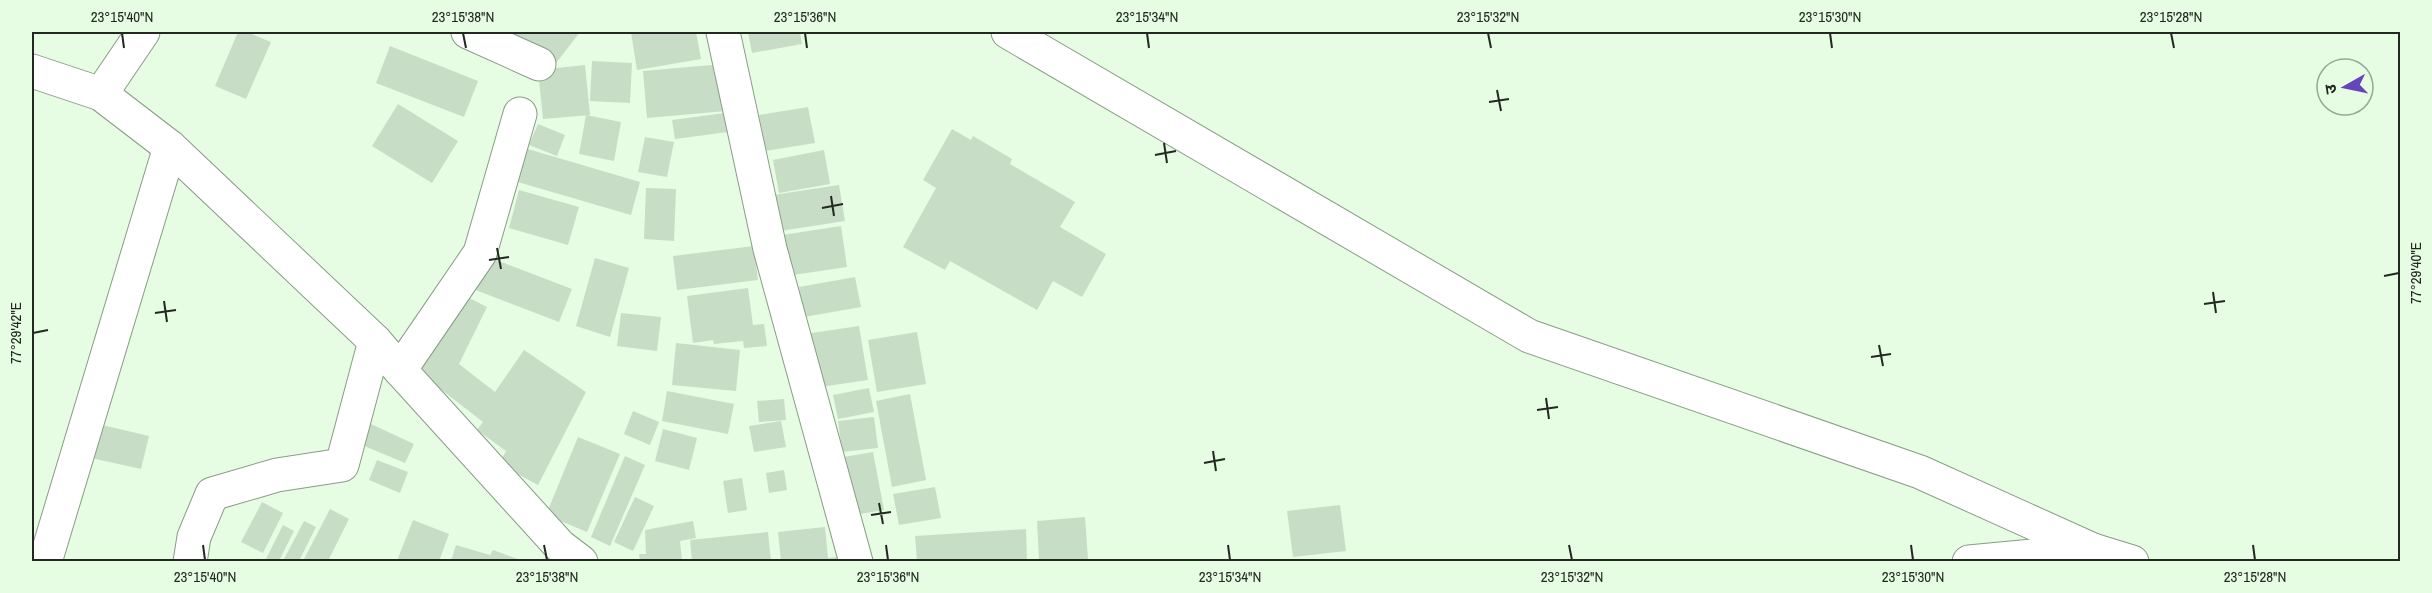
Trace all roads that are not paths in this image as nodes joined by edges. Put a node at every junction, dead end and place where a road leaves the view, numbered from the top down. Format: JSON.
{"nodes":[{"id":1,"x":143,"y":32,"type":"edge"},
{"id":2,"x":468,"y":32,"type":"edge"},
{"id":3,"x":723,"y":32,"type":"edge"},
{"id":4,"x":1008,"y":32,"type":"edge"},
{"id":5,"x":539,"y":64,"type":"dead end"},
{"id":6,"x":32,"y":71,"type":"edge"},
{"id":7,"x":101,"y":94,"type":"junction"},
{"id":8,"x":520,"y":114,"type":"dead end"},
{"id":9,"x":170,"y":147,"type":"junction"},
{"id":10,"x":375,"y":341,"type":"junction"},
{"id":11,"x":400,"y":370,"type":"junction"},
{"id":12,"x":2093,"y":550,"type":"junction"},
{"id":13,"x":45,"y":561,"type":"edge"},
{"id":14,"x":190,"y":561,"type":"edge"},
{"id":15,"x":580,"y":561,"type":"edge"},
{"id":16,"x":856,"y":561,"type":"edge"},
{"id":17,"x":1969,"y":561,"type":"edge"},
{"id":18,"x":2132,"y":561,"type":"edge"}],
"edges":[{"from":1,"to":7,"type":"street"},
{"from":2,"to":5,"type":"street"},
{"from":3,"to":16,"type":"street"},
{"from":4,"to":12,"type":"street"},
{"from":6,"to":7,"type":"street"},
{"from":7,"to":9,"type":"street"},
{"from":8,"to":11,"type":"street"},
{"from":9,"to":10,"type":"street"},
{"from":9,"to":13,"type":"street"},
{"from":10,"to":11,"type":"street"},
{"from":10,"to":14,"type":"street"},
{"from":11,"to":15,"type":"street"},
{"from":12,"to":17,"type":"street"},
{"from":12,"to":18,"type":"street"}]}
